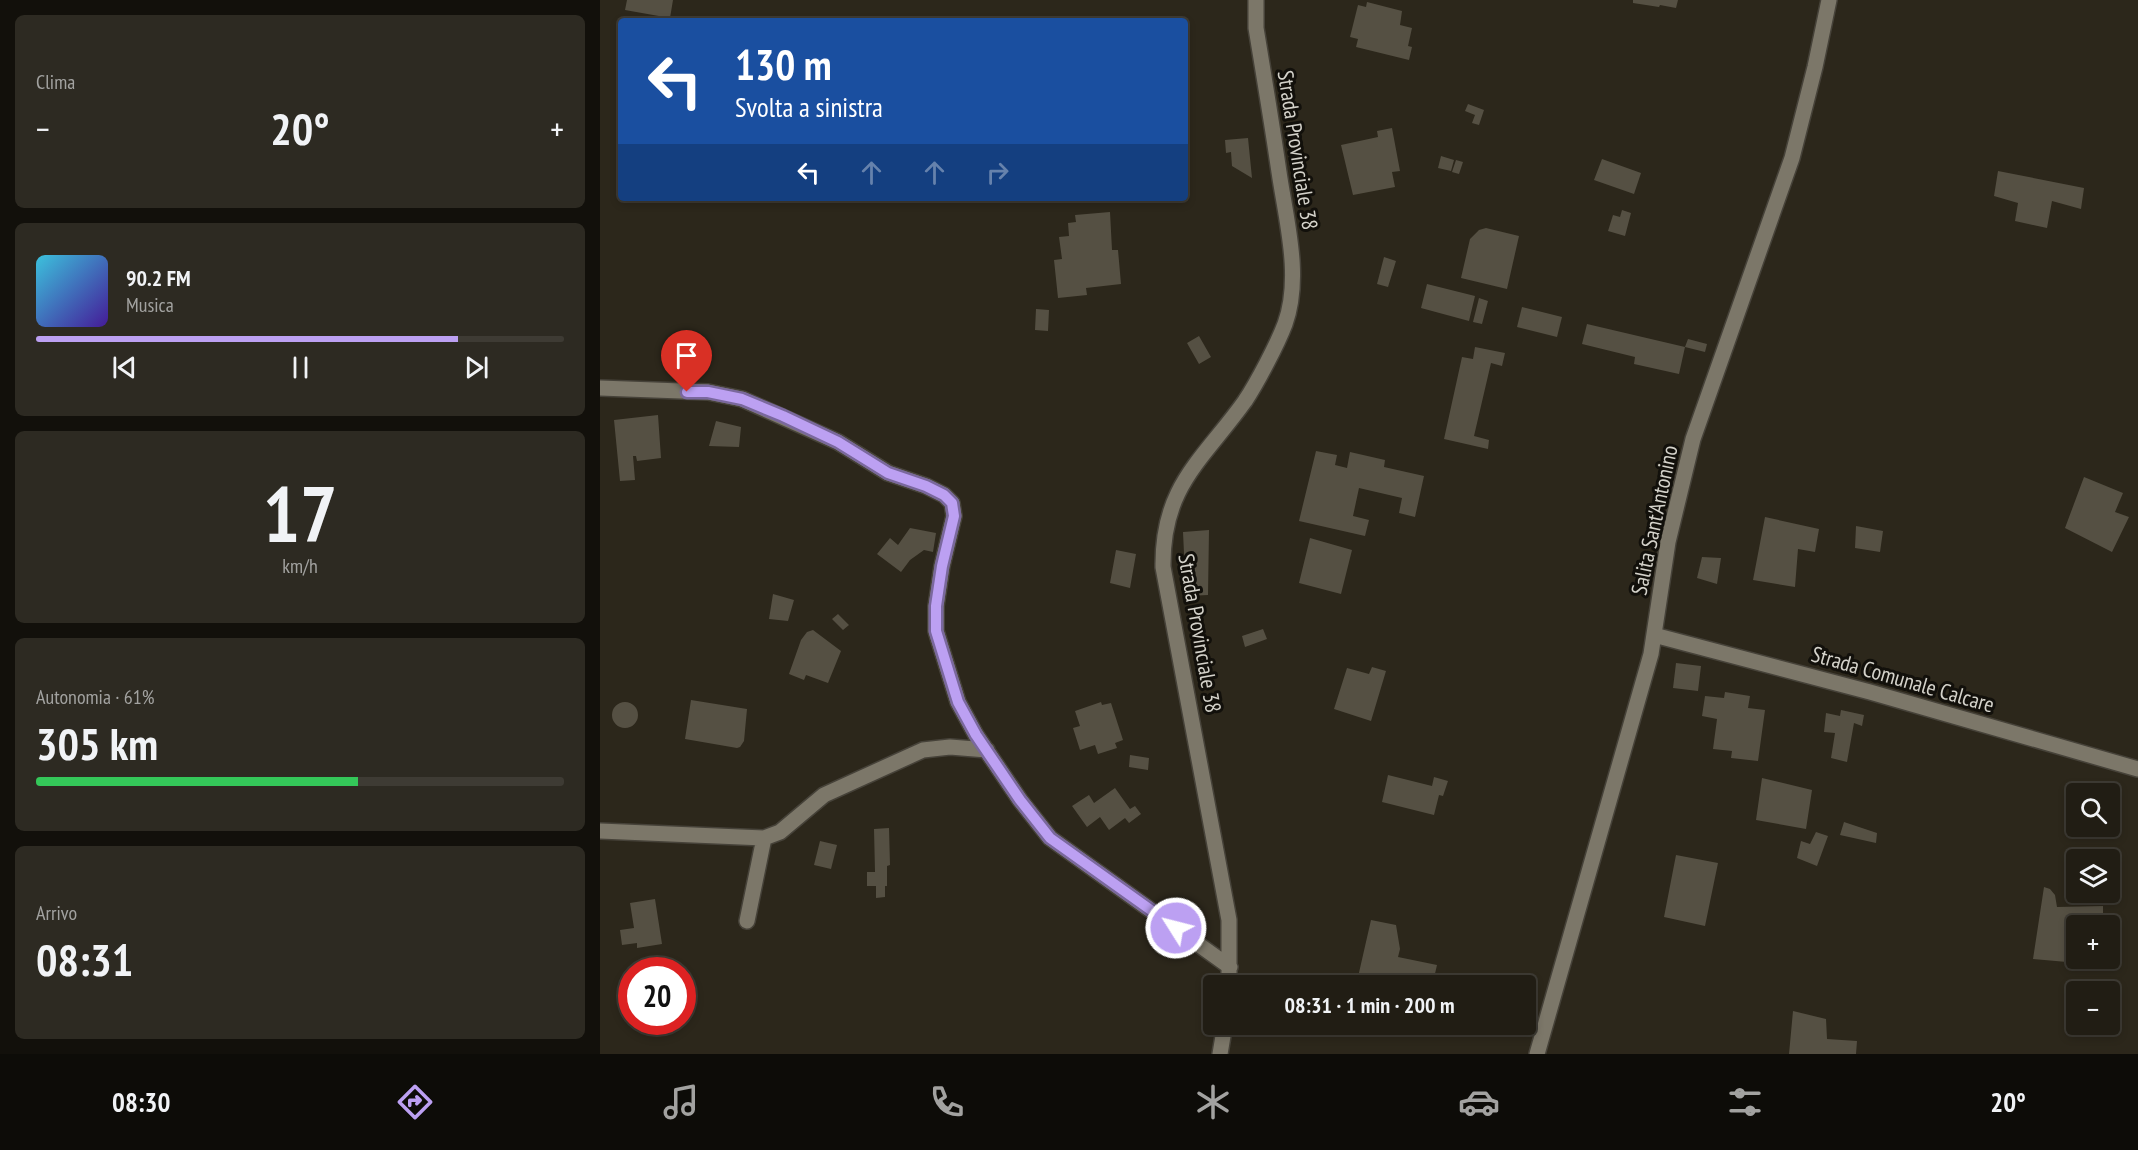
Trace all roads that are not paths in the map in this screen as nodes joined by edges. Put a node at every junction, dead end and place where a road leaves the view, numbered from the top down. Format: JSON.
{"nodes":[{"id":1,"x":1256,"y":0,"type":"edge"},
{"id":2,"x":1829,"y":0,"type":"edge"},
{"id":3,"x":600,"y":388,"type":"edge"},
{"id":4,"x":1654,"y":635,"type":"junction"},
{"id":5,"x":987,"y":750,"type":"junction"},
{"id":6,"x":2138,"y":769,"type":"edge"},
{"id":7,"x":600,"y":831,"type":"edge"},
{"id":8,"x":764,"y":838,"type":"junction"},
{"id":9,"x":747,"y":921,"type":"dead end"},
{"id":10,"x":1230,"y":967,"type":"junction"},
{"id":11,"x":1230,"y":975,"type":"edge"},
{"id":12,"x":1223,"y":1035,"type":"edge"},
{"id":13,"x":1220,"y":1054,"type":"edge"},
{"id":14,"x":1537,"y":1054,"type":"edge"}],
"edges":[{"from":1,"to":10,"type":"street","name":"Strada Provinciale 38"},
{"from":2,"to":4,"type":"street","name":"Salita Sant'Antonino"},
{"from":3,"to":5,"type":"street"},
{"from":4,"to":6,"type":"street","name":"Strada Comunale Calcare"},
{"from":4,"to":14,"type":"street","name":"Salita Sant'Antonino"},
{"from":5,"to":8,"type":"street"},
{"from":5,"to":10,"type":"street"},
{"from":7,"to":8,"type":"street"},
{"from":8,"to":9,"type":"street"},
{"from":10,"to":11,"type":"street","name":"Strada Provinciale 38"},
{"from":12,"to":13,"type":"street"}]}
